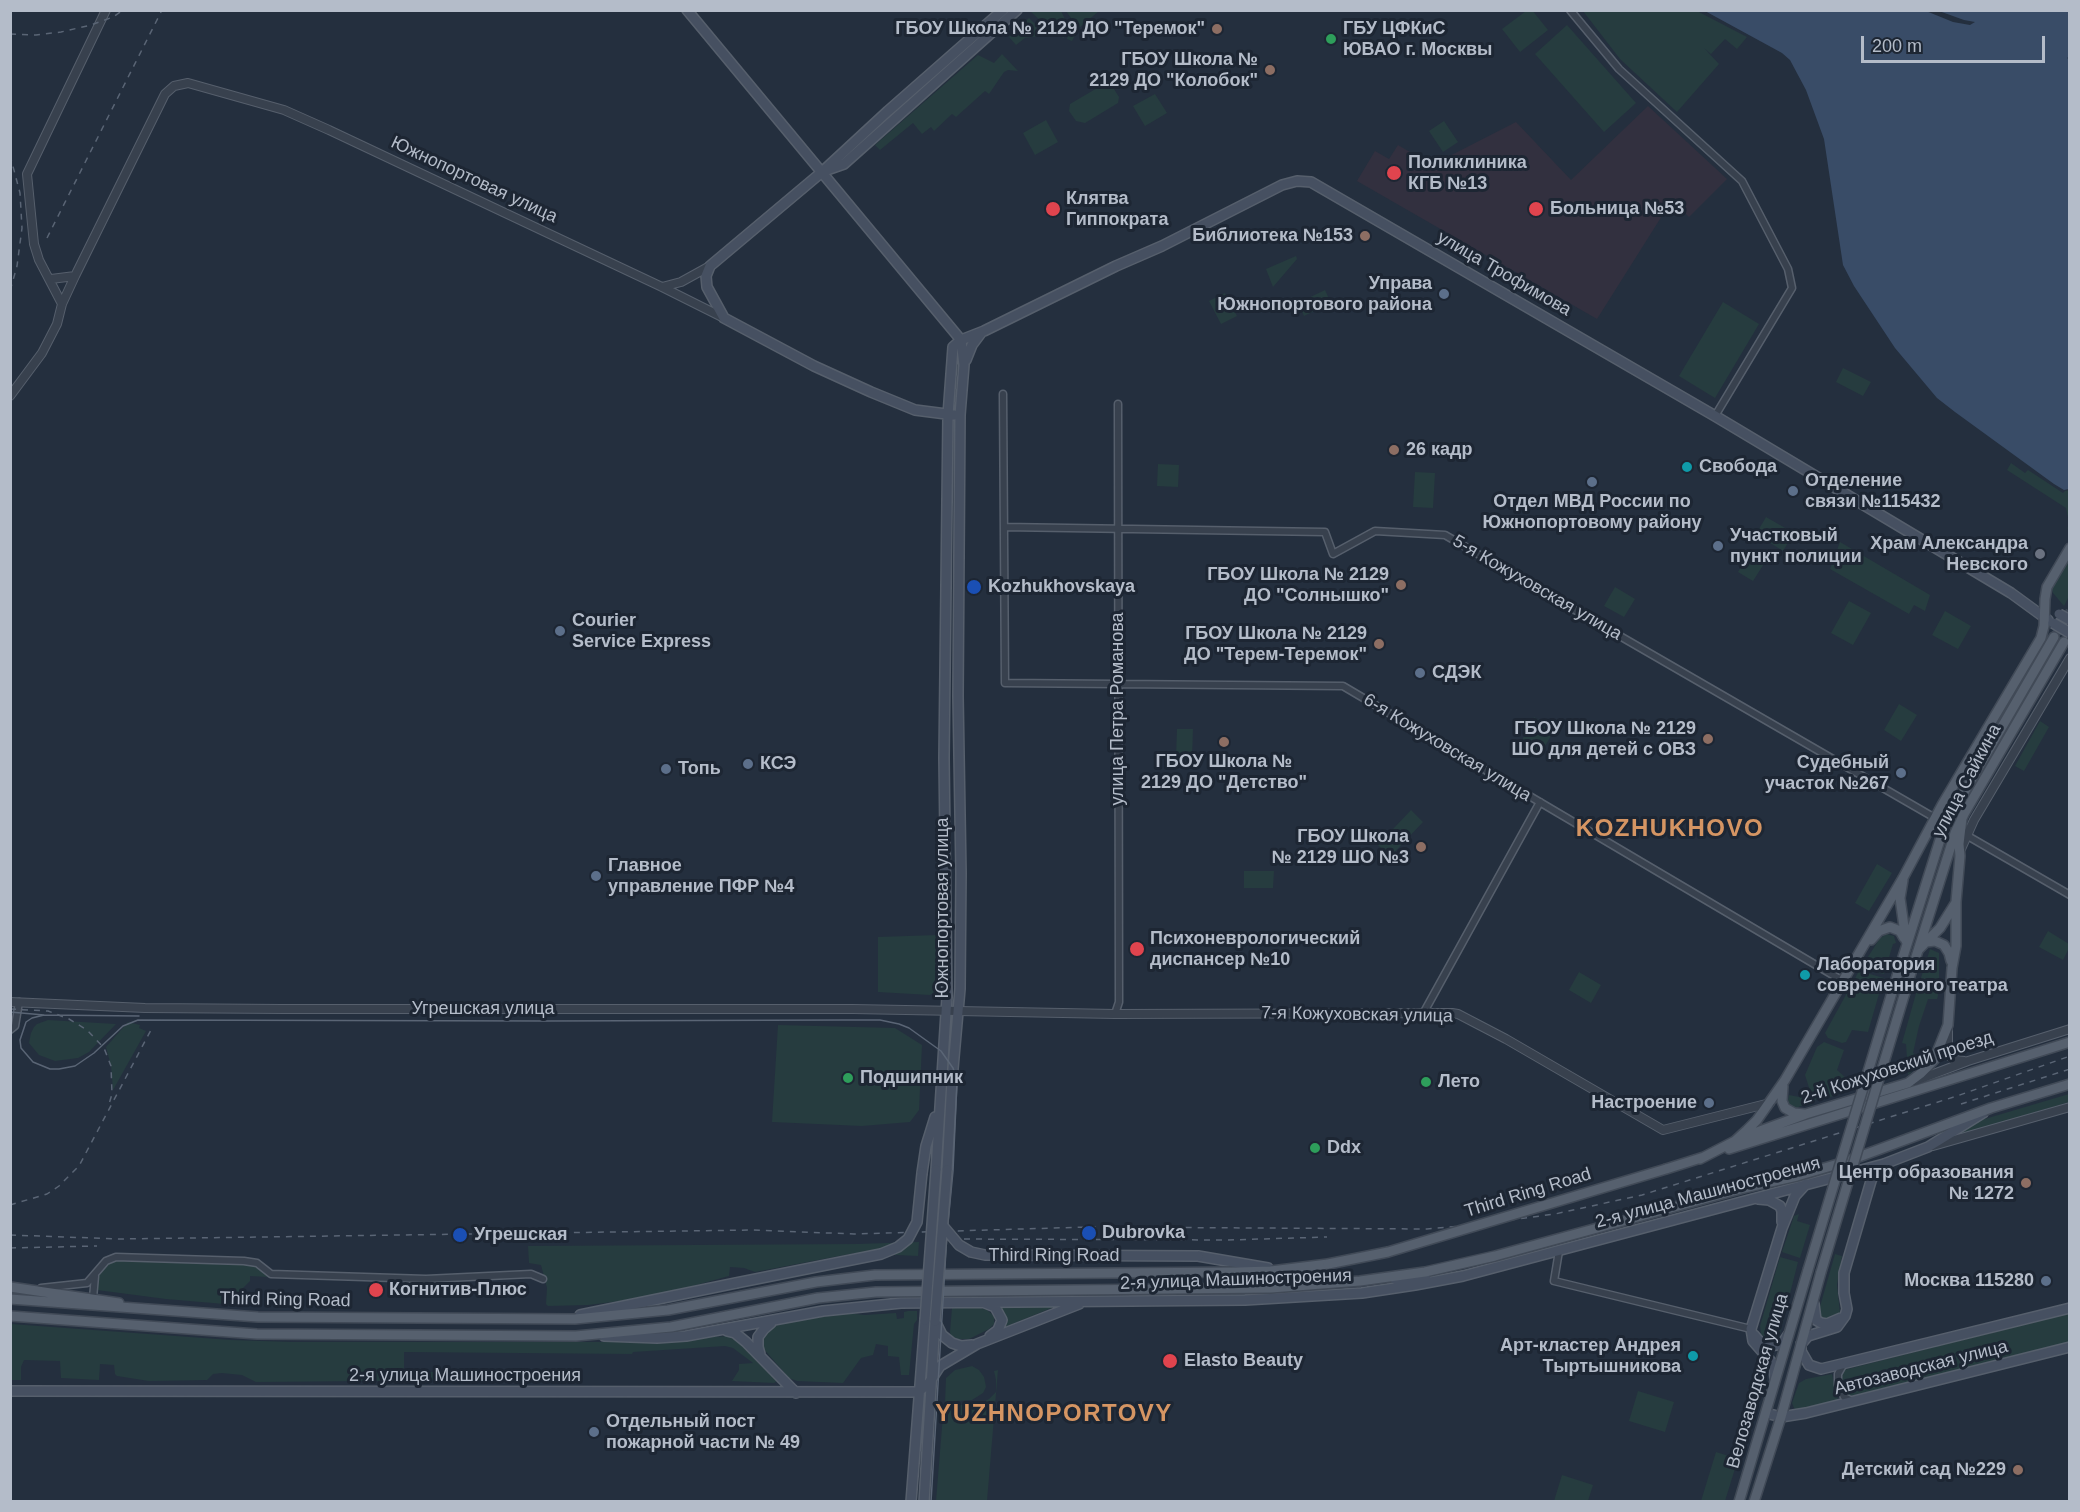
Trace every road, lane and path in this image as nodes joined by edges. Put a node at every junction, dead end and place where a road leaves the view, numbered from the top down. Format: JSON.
{"nodes":[{"id":1,"x":106,"y":10,"type":"edge"},
{"id":2,"x":687,"y":10,"type":"edge"},
{"id":3,"x":1003,"y":10,"type":"edge"},
{"id":4,"x":1017,"y":10,"type":"edge"},
{"id":5,"x":1570,"y":10,"type":"edge"},
{"id":6,"x":849,"y":146,"type":"junction"},
{"id":7,"x":856,"y":153,"type":"junction"},
{"id":8,"x":822,"y":172,"type":"junction"},
{"id":9,"x":710,"y":266,"type":"junction"},
{"id":10,"x":75,"y":276,"type":"junction"},
{"id":11,"x":51,"y":279,"type":"junction"},
{"id":12,"x":662,"y":287,"type":"junction"},
{"id":13,"x":62,"y":304,"type":"junction"},
{"id":14,"x":724,"y":318,"type":"junction"},
{"id":15,"x":984,"y":331,"type":"junction"},
{"id":16,"x":961,"y":340,"type":"junction"},
{"id":17,"x":964,"y":365,"type":"junction"},
{"id":18,"x":1003,"y":394,"type":"dead end"},
{"id":19,"x":10,"y":396,"type":"edge"},
{"id":20,"x":1118,"y":404,"type":"dead end"},
{"id":21,"x":948,"y":415,"type":"junction"},
{"id":22,"x":960,"y":415,"type":"junction"},
{"id":23,"x":1715,"y":417,"type":"junction"},
{"id":24,"x":1004,"y":527,"type":"junction"},
{"id":25,"x":1119,"y":529,"type":"junction"},
{"id":26,"x":2070,"y":548,"type":"edge"},
{"id":27,"x":2044,"y":612,"type":"junction"},
{"id":28,"x":2070,"y":620,"type":"edge"},
{"id":29,"x":2070,"y":633,"type":"edge"},
{"id":30,"x":2054,"y":637,"type":"tunnel mouth"},
{"id":31,"x":2064,"y":642,"type":"tunnel mouth"},
{"id":32,"x":2070,"y":658,"type":"edge"},
{"id":33,"x":945,"y":675,"type":"junction"},
{"id":34,"x":958,"y":676,"type":"junction"},
{"id":35,"x":1118,"y":684,"type":"junction"},
{"id":36,"x":944,"y":696,"type":"junction"},
{"id":37,"x":958,"y":696,"type":"junction"},
{"id":38,"x":1961,"y":795,"type":"junction"},
{"id":39,"x":1540,"y":802,"type":"junction"},
{"id":40,"x":1935,"y":818,"type":"junction"},
{"id":41,"x":1962,"y":818,"type":"junction"},
{"id":42,"x":1966,"y":835,"type":"junction"},
{"id":43,"x":1922,"y":844,"type":"junction"},
{"id":44,"x":1959,"y":844,"type":"junction"},
{"id":45,"x":1960,"y":856,"type":"junction"},
{"id":46,"x":1942,"y":873,"type":"junction"},
{"id":47,"x":1903,"y":878,"type":"junction"},
{"id":48,"x":2070,"y":895,"type":"edge"},
{"id":49,"x":1956,"y":902,"type":"junction"},
{"id":50,"x":1906,"y":943,"type":"junction"},
{"id":51,"x":1924,"y":943,"type":"junction"},
{"id":52,"x":1861,"y":951,"type":"junction"},
{"id":53,"x":1915,"y":956,"type":"junction"},
{"id":54,"x":1952,"y":968,"type":"junction"},
{"id":55,"x":1897,"y":975,"type":"joint"},
{"id":56,"x":1909,"y":979,"type":"joint"},
{"id":57,"x":1843,"y":981,"type":"junction"},
{"id":58,"x":15,"y":1002,"type":"edge"},
{"id":59,"x":947,"y":1010,"type":"junction"},
{"id":60,"x":958,"y":1011,"type":"junction"},
{"id":61,"x":1424,"y":1012,"type":"junction"},
{"id":62,"x":1115,"y":1014,"type":"junction"},
{"id":63,"x":1948,"y":1025,"type":"junction"},
{"id":64,"x":13,"y":1028,"type":"edge"},
{"id":65,"x":2070,"y":1029,"type":"edge"},
{"id":66,"x":2070,"y":1041,"type":"edge"},
{"id":67,"x":1968,"y":1061,"type":"junction"},
{"id":68,"x":947,"y":1080,"type":"junction"},
{"id":69,"x":1785,"y":1080,"type":"junction"},
{"id":70,"x":1908,"y":1083,"type":"junction"},
{"id":71,"x":2070,"y":1084,"type":"edge"},
{"id":72,"x":1770,"y":1103,"type":"junction"},
{"id":73,"x":940,"y":1104,"type":"junction"},
{"id":74,"x":2070,"y":1107,"type":"edge"},
{"id":75,"x":1991,"y":1108,"type":"junction"},
{"id":76,"x":1806,"y":1114,"type":"junction"},
{"id":77,"x":1735,"y":1141,"type":"junction"},
{"id":78,"x":1928,"y":1148,"type":"junction"},
{"id":79,"x":1700,"y":1159,"type":"junction"},
{"id":80,"x":1884,"y":1164,"type":"junction"},
{"id":81,"x":1862,"y":1170,"type":"junction"},
{"id":82,"x":1871,"y":1181,"type":"junction"},
{"id":83,"x":1808,"y":1183,"type":"junction"},
{"id":84,"x":1756,"y":1199,"type":"junction"},
{"id":85,"x":943,"y":1226,"type":"junction"},
{"id":86,"x":1782,"y":1228,"type":"junction"},
{"id":87,"x":1559,"y":1251,"type":"junction"},
{"id":88,"x":1300,"y":1268,"type":"junction"},
{"id":89,"x":95,"y":1275,"type":"junction"},
{"id":90,"x":543,"y":1279,"type":"dead end"},
{"id":91,"x":1374,"y":1279,"type":"junction"},
{"id":92,"x":1451,"y":1279,"type":"junction"},
{"id":93,"x":10,"y":1287,"type":"edge"},
{"id":94,"x":28,"y":1289,"type":"junction"},
{"id":95,"x":93,"y":1298,"type":"junction"},
{"id":96,"x":10,"y":1299,"type":"edge"},
{"id":97,"x":1102,"y":1300,"type":"junction"},
{"id":98,"x":976,"y":1302,"type":"junction"},
{"id":99,"x":1814,"y":1302,"type":"junction"},
{"id":100,"x":2070,"y":1308,"type":"edge"},
{"id":101,"x":165,"y":1312,"type":"junction"},
{"id":102,"x":13,"y":1316,"type":"edge"},
{"id":103,"x":1845,"y":1316,"type":"junction"},
{"id":104,"x":545,"y":1319,"type":"junction"},
{"id":105,"x":780,"y":1319,"type":"junction"},
{"id":106,"x":935,"y":1321,"type":"junction"},
{"id":107,"x":718,"y":1331,"type":"junction"},
{"id":108,"x":1752,"y":1331,"type":"junction"},
{"id":109,"x":1789,"y":1335,"type":"junction"},
{"id":110,"x":576,"y":1336,"type":"junction"},
{"id":111,"x":981,"y":1342,"type":"junction"},
{"id":112,"x":1801,"y":1344,"type":"junction"},
{"id":113,"x":2070,"y":1347,"type":"edge"},
{"id":114,"x":921,"y":1355,"type":"junction"},
{"id":115,"x":765,"y":1360,"type":"junction"},
{"id":116,"x":1846,"y":1363,"type":"junction"},
{"id":117,"x":932,"y":1379,"type":"junction"},
{"id":118,"x":1774,"y":1387,"type":"junction"},
{"id":119,"x":10,"y":1391,"type":"edge"},
{"id":120,"x":900,"y":1392,"type":"junction"},
{"id":121,"x":918,"y":1392,"type":"junction"},
{"id":122,"x":796,"y":1393,"type":"junction"},
{"id":123,"x":1855,"y":1402,"type":"junction"},
{"id":124,"x":931,"y":1406,"type":"junction"},
{"id":125,"x":1766,"y":1413,"type":"junction"},
{"id":126,"x":1781,"y":1417,"type":"junction"},
{"id":127,"x":912,"y":1500,"type":"edge"},
{"id":128,"x":925,"y":1500,"type":"edge"},
{"id":129,"x":1739,"y":1502,"type":"edge"},
{"id":130,"x":1754,"y":1502,"type":"edge"}],
"edges":[{"from":1,"to":11,"type":"street"},
{"from":2,"to":8,"type":"main road"},
{"from":3,"to":6,"type":"main road"},
{"from":4,"to":7,"type":"main road"},
{"from":5,"to":23,"type":"street"},
{"from":6,"to":7,"type":"main road"},
{"from":6,"to":8,"type":"main road"},
{"from":7,"to":8,"type":"main road"},
{"from":8,"to":9,"type":"main road"},
{"from":8,"to":16,"type":"main road"},
{"from":9,"to":12,"type":"street"},
{"from":9,"to":14,"type":"main road"},
{"from":10,"to":11,"type":"street"},
{"from":10,"to":12,"type":"street","name":"Южнопортовая улица"},
{"from":10,"to":13,"type":"street","name":"Южнопортовая улица"},
{"from":11,"to":13,"type":"street"},
{"from":12,"to":14,"type":"street","name":"Южнопортовая улица"},
{"from":13,"to":19,"type":"street","name":"Южнопортовая улица"},
{"from":14,"to":21,"type":"main road","name":"Южнопортовая улица"},
{"from":15,"to":16,"type":"main road","name":"улица Трофимова"},
{"from":15,"to":17,"type":"main road"},
{"from":15,"to":23,"type":"main road","name":"улица Трофимова"},
{"from":16,"to":17,"type":"main road","name":"Южнопортовая улица"},
{"from":16,"to":21,"type":"main road","name":"Южнопортовая улица"},
{"from":17,"to":22,"type":"main road","name":"Южнопортовая улица"},
{"from":18,"to":24,"type":"street"},
{"from":20,"to":25,"type":"street","name":"улица Петра Романова"},
{"from":21,"to":22,"type":"main road","name":"Южнопортовая улица"},
{"from":21,"to":33,"type":"main road","name":"Южнопортовая улица"},
{"from":22,"to":34,"type":"main road","name":"Южнопортовая улица"},
{"from":23,"to":27,"type":"main road","name":"улица Трофимова"},
{"from":24,"to":25,"type":"street","name":"5-я Кожуховская улица"},
{"from":24,"to":35,"type":"street","name":"6-я Кожуховская улица"},
{"from":25,"to":35,"type":"street","name":"улица Петра Романова"},
{"from":25,"to":40,"type":"street","name":"5-я Кожуховская улица"},
{"from":26,"to":27,"type":"main road"},
{"from":27,"to":28,"type":"main road","name":"улица Трофимова","bridge":true},
{"from":27,"to":29,"type":"main road","name":"улица Трофимова","bridge":true},
{"from":27,"to":40,"type":"main road"},
{"from":30,"to":38,"type":"main road","name":"улица Сайкина"},
{"from":31,"to":41,"type":"main road","name":"улица Сайкина"},
{"from":32,"to":42,"type":"street"},
{"from":33,"to":34,"type":"street"},
{"from":33,"to":36,"type":"main road","name":"Южнопортовая улица"},
{"from":34,"to":37,"type":"main road","name":"Южнопортовая улица"},
{"from":35,"to":39,"type":"street","name":"6-я Кожуховская улица"},
{"from":35,"to":62,"type":"street","name":"улица Петра Романова"},
{"from":36,"to":37,"type":"street"},
{"from":36,"to":59,"type":"main road","name":"Южнопортовая улица"},
{"from":37,"to":60,"type":"main road","name":"Южнопортовая улица"},
{"from":38,"to":43,"type":"street","name":"улица Сайкина"},
{"from":38,"to":50,"type":"main road","name":"улица Сайкина"},
{"from":39,"to":57,"type":"street","name":"6-я Кожуховская улица"},
{"from":39,"to":61,"type":"street"},
{"from":40,"to":43,"type":"main road"},
{"from":41,"to":44,"type":"main road"},
{"from":41,"to":46,"type":"main road","name":"улица Сайкина"},
{"from":42,"to":44,"type":"street"},
{"from":42,"to":45,"type":"street"},
{"from":42,"to":48,"type":"street"},
{"from":43,"to":47,"type":"main road","name":"улица Сайкина"},
{"from":44,"to":45,"type":"main road"},
{"from":44,"to":46,"type":"street"},
{"from":45,"to":49,"type":"main road"},
{"from":46,"to":53,"type":"main road","name":"улица Сайкина"},
{"from":47,"to":50,"type":"main road"},
{"from":47,"to":52,"type":"main road","name":"улица Сайкина"},
{"from":49,"to":51,"type":"main road"},
{"from":49,"to":54,"type":"main road"},
{"from":50,"to":52,"type":"main road"},
{"from":50,"to":55,"type":"main road","name":"улица Сайкина"},
{"from":51,"to":53,"type":"main road"},
{"from":51,"to":54,"type":"main road"},
{"from":52,"to":57,"type":"main road","name":"улица Сайкина"},
{"from":53,"to":56,"type":"main road","name":"улица Сайкина"},
{"from":54,"to":63,"type":"main road"},
{"from":55,"to":109,"type":"main road","name":"Велозаводская улица","bridge":true},
{"from":56,"to":99,"type":"main road","name":"Велозаводская улица","bridge":true},
{"from":57,"to":69,"type":"main road","name":"улица Сайкина"},
{"from":58,"to":59,"type":"street","name":"Угрешская улица"},
{"from":58,"to":64,"type":"street","name":"Угрешская улица"},
{"from":59,"to":60,"type":"street","name":"7-я Кожуховская улица"},
{"from":59,"to":68,"type":"main road","name":"Южнопортовая улица"},
{"from":60,"to":62,"type":"street","name":"7-я Кожуховская улица"},
{"from":60,"to":68,"type":"main road","name":"Южнопортовая улица"},
{"from":61,"to":62,"type":"street","name":"7-я Кожуховская улица"},
{"from":61,"to":72,"type":"street","name":"7-я Кожуховская улица"},
{"from":63,"to":67,"type":"street"},
{"from":63,"to":70,"type":"main road"},
{"from":65,"to":67,"type":"street","name":"2-й Кожуховский проезд"},
{"from":66,"to":79,"type":"main road","name":"Third Ring Road"},
{"from":67,"to":70,"type":"street","name":"2-й Кожуховский проезд"},
{"from":68,"to":73,"type":"main road","name":"Южнопортовая улица"},
{"from":68,"to":85,"type":"main road","name":"Южнопортовая улица","bridge":true},
{"from":69,"to":72,"type":"main road","name":"улица Сайкина"},
{"from":69,"to":76,"type":"main road"},
{"from":70,"to":76,"type":"main road","name":"2-й Кожуховский проезд"},
{"from":71,"to":75,"type":"main road","name":"Third Ring Road"},
{"from":72,"to":77,"type":"main road","name":"улица Сайкина"},
{"from":73,"to":104,"type":"main road","bridge":true},
{"from":73,"to":114,"type":"main road","name":"Южнопортовая улица","bridge":true},
{"from":74,"to":78,"type":"street"},
{"from":75,"to":78,"type":"main road","name":"2-я улица Машиностроения"},
{"from":75,"to":91,"type":"main road","name":"Third Ring Road"},
{"from":76,"to":77,"type":"main road","name":"2-й Кожуховский проезд"},
{"from":77,"to":79,"type":"main road"},
{"from":78,"to":80,"type":"main road","name":"2-я улица Машиностроения"},
{"from":79,"to":88,"type":"main road","name":"Third Ring Road","bridge":true},
{"from":80,"to":81,"type":"main road","name":"2-я улица Машиностроения"},
{"from":80,"to":82,"type":"main road"},
{"from":81,"to":82,"type":"main road"},
{"from":81,"to":83,"type":"main road","name":"2-я улица Машиностроения"},
{"from":82,"to":103,"type":"main road"},
{"from":83,"to":84,"type":"main road","name":"2-я улица Машиностроения"},
{"from":83,"to":86,"type":"main road"},
{"from":84,"to":86,"type":"main road"},
{"from":84,"to":87,"type":"main road","name":"2-я улица Машиностроения"},
{"from":85,"to":88,"type":"main road","bridge":true},
{"from":85,"to":106,"type":"main road","name":"Южнопортовая улица","bridge":true},
{"from":86,"to":108,"type":"main road"},
{"from":87,"to":92,"type":"main road","name":"2-я улица Машиностроения"},
{"from":87,"to":108,"type":"street"},
{"from":88,"to":104,"type":"main road","name":"Third Ring Road"},
{"from":89,"to":90,"type":"street"},
{"from":89,"to":94,"type":"street"},
{"from":89,"to":95,"type":"street"},
{"from":91,"to":92,"type":"main road"},
{"from":91,"to":110,"type":"main road","name":"Third Ring Road"},
{"from":92,"to":97,"type":"main road","name":"2-я улица Машиностроения"},
{"from":93,"to":94,"type":"main road"},
{"from":94,"to":95,"type":"main road"},
{"from":95,"to":101,"type":"main road"},
{"from":96,"to":101,"type":"main road","name":"Third Ring Road"},
{"from":97,"to":98,"type":"main road","name":"2-я улица Машиностроения"},
{"from":97,"to":111,"type":"main road"},
{"from":98,"to":105,"type":"main road","name":"2-я улица Машиностроения"},
{"from":98,"to":111,"type":"main road"},
{"from":99,"to":103,"type":"main road"},
{"from":99,"to":112,"type":"main road","name":"Велозаводская улица"},
{"from":100,"to":116,"type":"main road","name":"Автозаводская улица"},
{"from":101,"to":104,"type":"main road","name":"Third Ring Road"},
{"from":102,"to":110,"type":"main road","name":"Third Ring Road"},
{"from":103,"to":112,"type":"main road"},
{"from":105,"to":107,"type":"main road","name":"2-я улица Машиностроения"},
{"from":105,"to":115,"type":"main road"},
{"from":106,"to":111,"type":"main road"},
{"from":106,"to":117,"type":"main road","name":"Южнопортовая улица"},
{"from":107,"to":110,"type":"main road","name":"2-я улица Машиностроения"},
{"from":107,"to":115,"type":"main road"},
{"from":108,"to":109,"type":"main road"},
{"from":108,"to":118,"type":"main road"},
{"from":109,"to":118,"type":"main road","name":"Велозаводская улица"},
{"from":111,"to":117,"type":"main road"},
{"from":112,"to":116,"type":"main road","name":"Автозаводская улица"},
{"from":112,"to":126,"type":"main road","name":"Велозаводская улица"},
{"from":113,"to":123,"type":"main road","name":"Автозаводская улица"},
{"from":114,"to":120,"type":"main road"},
{"from":114,"to":121,"type":"main road","name":"Южнопортовая улица"},
{"from":115,"to":122,"type":"main road"},
{"from":116,"to":123,"type":"street"},
{"from":117,"to":121,"type":"main road"},
{"from":117,"to":124,"type":"main road","name":"Южнопортовая улица"},
{"from":118,"to":125,"type":"main road","name":"Велозаводская улица"},
{"from":119,"to":122,"type":"main road","name":"2-я улица Машиностроения"},
{"from":120,"to":121,"type":"main road","name":"2-я улица Машиностроения"},
{"from":120,"to":122,"type":"main road","name":"2-я улица Машиностроения"},
{"from":121,"to":124,"type":"main road"},
{"from":121,"to":127,"type":"main road","name":"Южнопортовая улица"},
{"from":123,"to":126,"type":"main road","name":"Автозаводская улица"},
{"from":124,"to":128,"type":"main road","name":"Южнопортовая улица"},
{"from":125,"to":126,"type":"main road"},
{"from":125,"to":129,"type":"main road","name":"Велозаводская улица"},
{"from":126,"to":130,"type":"main road","name":"Велозаводская улица"}]}
